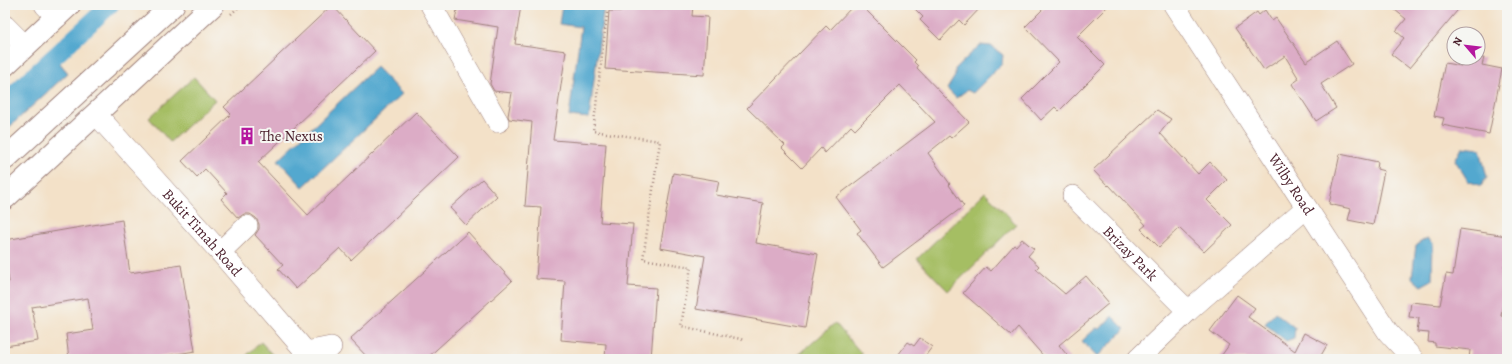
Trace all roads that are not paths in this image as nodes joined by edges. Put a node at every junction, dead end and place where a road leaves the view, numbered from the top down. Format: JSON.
{"nodes":[{"id":1,"x":173,"y":5,"type":"edge"},
{"id":2,"x":213,"y":5,"type":"edge"},
{"id":3,"x":431,"y":5,"type":"edge"},
{"id":4,"x":1174,"y":5,"type":"edge"},
{"id":5,"x":57,"y":9,"type":"edge"},
{"id":6,"x":5,"y":26,"type":"edge"},
{"id":7,"x":25,"y":46,"type":"junction"},
{"id":8,"x":5,"y":65,"type":"edge"},
{"id":9,"x":100,"y":72,"type":"junction"},
{"id":10,"x":132,"y":79,"type":"junction"},
{"id":11,"x":96,"y":114,"type":"junction"},
{"id":12,"x":498,"y":122,"type":"dead end"},
{"id":13,"x":5,"y":159,"type":"edge"},
{"id":14,"x":1073,"y":196,"type":"dead end"},
{"id":15,"x":5,"y":198,"type":"edge"},
{"id":16,"x":1306,"y":208,"type":"junction"},
{"id":17,"x":246,"y":226,"type":"dead end"},
{"id":18,"x":220,"y":252,"type":"junction"},
{"id":19,"x":1188,"y":311,"type":"junction"},
{"id":20,"x":331,"y":347,"type":"dead end"},
{"id":21,"x":308,"y":355,"type":"edge"},
{"id":22,"x":1138,"y":359,"type":"edge"},
{"id":23,"x":1413,"y":359,"type":"edge"}],
"edges":[{"from":1,"to":9,"type":"highway"},
{"from":2,"to":10,"type":"highway"},
{"from":3,"to":12,"type":"street"},
{"from":4,"to":16,"type":"street","name":"Wilby Road"},
{"from":5,"to":7,"type":"highway"},
{"from":6,"to":7,"type":"street"},
{"from":7,"to":8,"type":"highway"},
{"from":9,"to":10,"type":"highway"},
{"from":9,"to":13,"type":"highway"},
{"from":10,"to":11,"type":"highway"},
{"from":11,"to":15,"type":"highway"},
{"from":11,"to":18,"type":"street","name":"Bukit Timah Road"},
{"from":14,"to":19,"type":"street","name":"Brizay Park"},
{"from":16,"to":19,"type":"street"},
{"from":16,"to":23,"type":"street","name":"Wilby Road"},
{"from":17,"to":18,"type":"street"},
{"from":18,"to":21,"type":"street","name":"Bukit Timah Road"},
{"from":19,"to":22,"type":"street"},
{"from":20,"to":21,"type":"street"}]}
